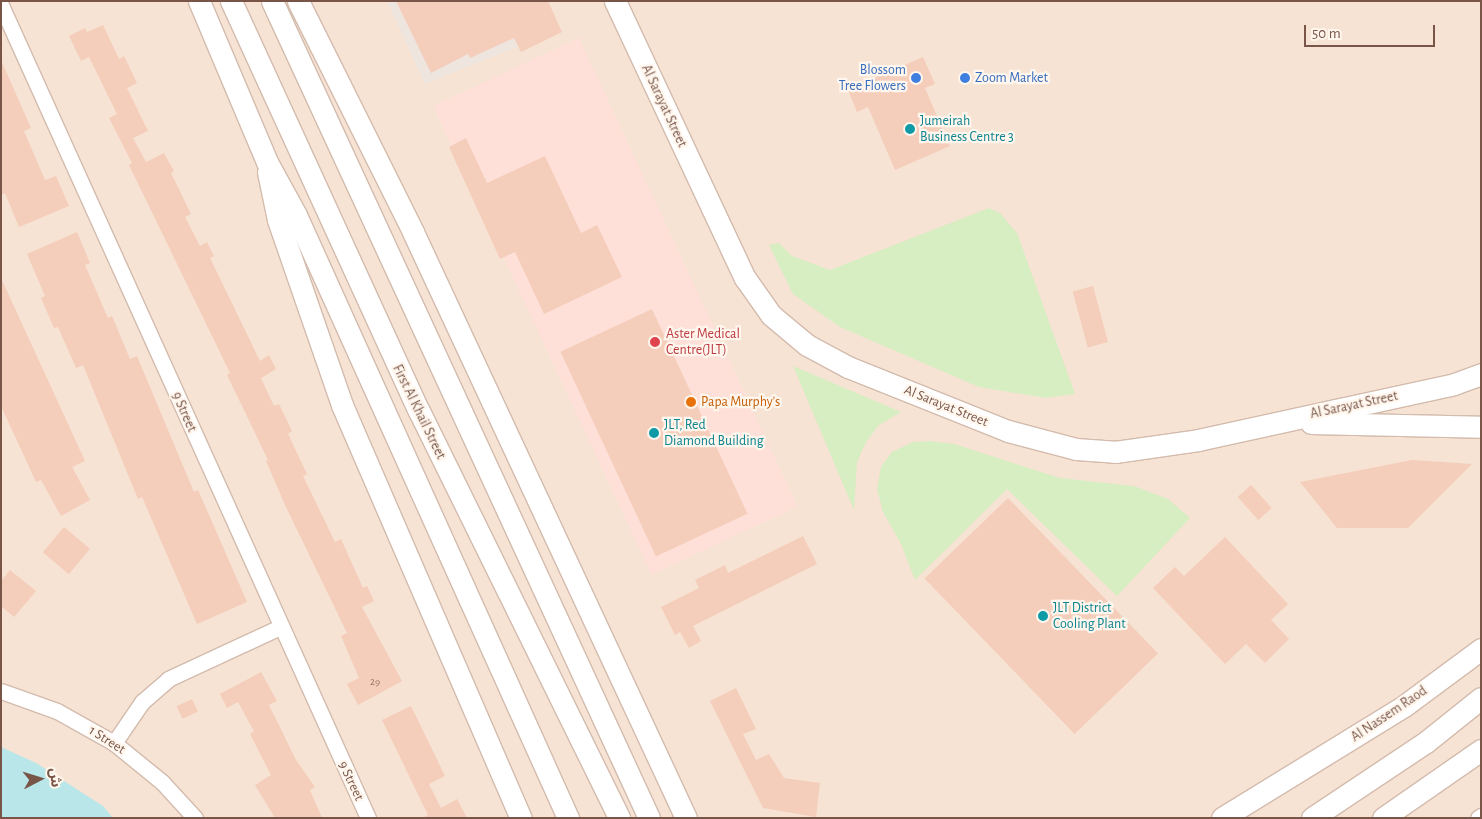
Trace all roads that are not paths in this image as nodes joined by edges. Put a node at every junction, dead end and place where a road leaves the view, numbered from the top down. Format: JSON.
{"nodes":[{"id":1,"x":199,"y":1,"type":"edge"},
{"id":2,"x":231,"y":1,"type":"edge"},
{"id":3,"x":272,"y":1,"type":"edge"},
{"id":4,"x":298,"y":1,"type":"edge"},
{"id":5,"x":615,"y":1,"type":"edge"},
{"id":6,"x":1,"y":5,"type":"edge"},
{"id":7,"x":267,"y":162,"type":"junction"},
{"id":8,"x":1481,"y":374,"type":"edge"},
{"id":9,"x":1252,"y":426,"type":"junction"},
{"id":10,"x":1481,"y":427,"type":"edge"},
{"id":11,"x":280,"y":627,"type":"junction"},
{"id":12,"x":1481,"y":648,"type":"edge"},
{"id":13,"x":1,"y":691,"type":"edge"},
{"id":14,"x":1481,"y":698,"type":"edge"},
{"id":15,"x":1481,"y":736,"type":"edge"},
{"id":16,"x":114,"y":743,"type":"junction"},
{"id":17,"x":1481,"y":750,"type":"edge"},
{"id":18,"x":1444,"y":776,"type":"junction"},
{"id":19,"x":1481,"y":816,"type":"edge"},
{"id":20,"x":195,"y":818,"type":"edge"},
{"id":21,"x":368,"y":818,"type":"edge"},
{"id":22,"x":521,"y":818,"type":"edge"},
{"id":23,"x":568,"y":818,"type":"edge"},
{"id":24,"x":619,"y":818,"type":"edge"},
{"id":25,"x":650,"y":818,"type":"edge"},
{"id":26,"x":686,"y":818,"type":"edge"},
{"id":27,"x":1222,"y":818,"type":"edge"},
{"id":28,"x":1312,"y":818,"type":"edge"},
{"id":29,"x":1383,"y":818,"type":"edge"},
{"id":30,"x":1478,"y":818,"type":"edge"}],
"edges":[{"from":1,"to":7,"type":"main road"},
{"from":2,"to":24,"type":"main road","name":"First Al Khail Street"},
{"from":3,"to":25,"type":"main road"},
{"from":4,"to":26,"type":"main road"},
{"from":5,"to":9,"type":"main road","name":"Al Sarayat Street"},
{"from":6,"to":11,"type":"street","name":"9 Street"},
{"from":7,"to":22,"type":"main road"},
{"from":7,"to":23,"type":"main road"},
{"from":8,"to":9,"type":"main road","name":"Al Sarayat Street"},
{"from":9,"to":10,"type":"main road"},
{"from":11,"to":16,"type":"street"},
{"from":11,"to":21,"type":"street","name":"9 Street"},
{"from":12,"to":27,"type":"main road","name":"Al Nassem Raod"},
{"from":13,"to":16,"type":"street","name":"1 Street"},
{"from":14,"to":28,"type":"main road"},
{"from":15,"to":18,"type":"main road"},
{"from":16,"to":20,"type":"street","name":"1 Street"},
{"from":17,"to":18,"type":"main road"},
{"from":18,"to":29,"type":"main road"},
{"from":19,"to":30,"type":"street"}]}
